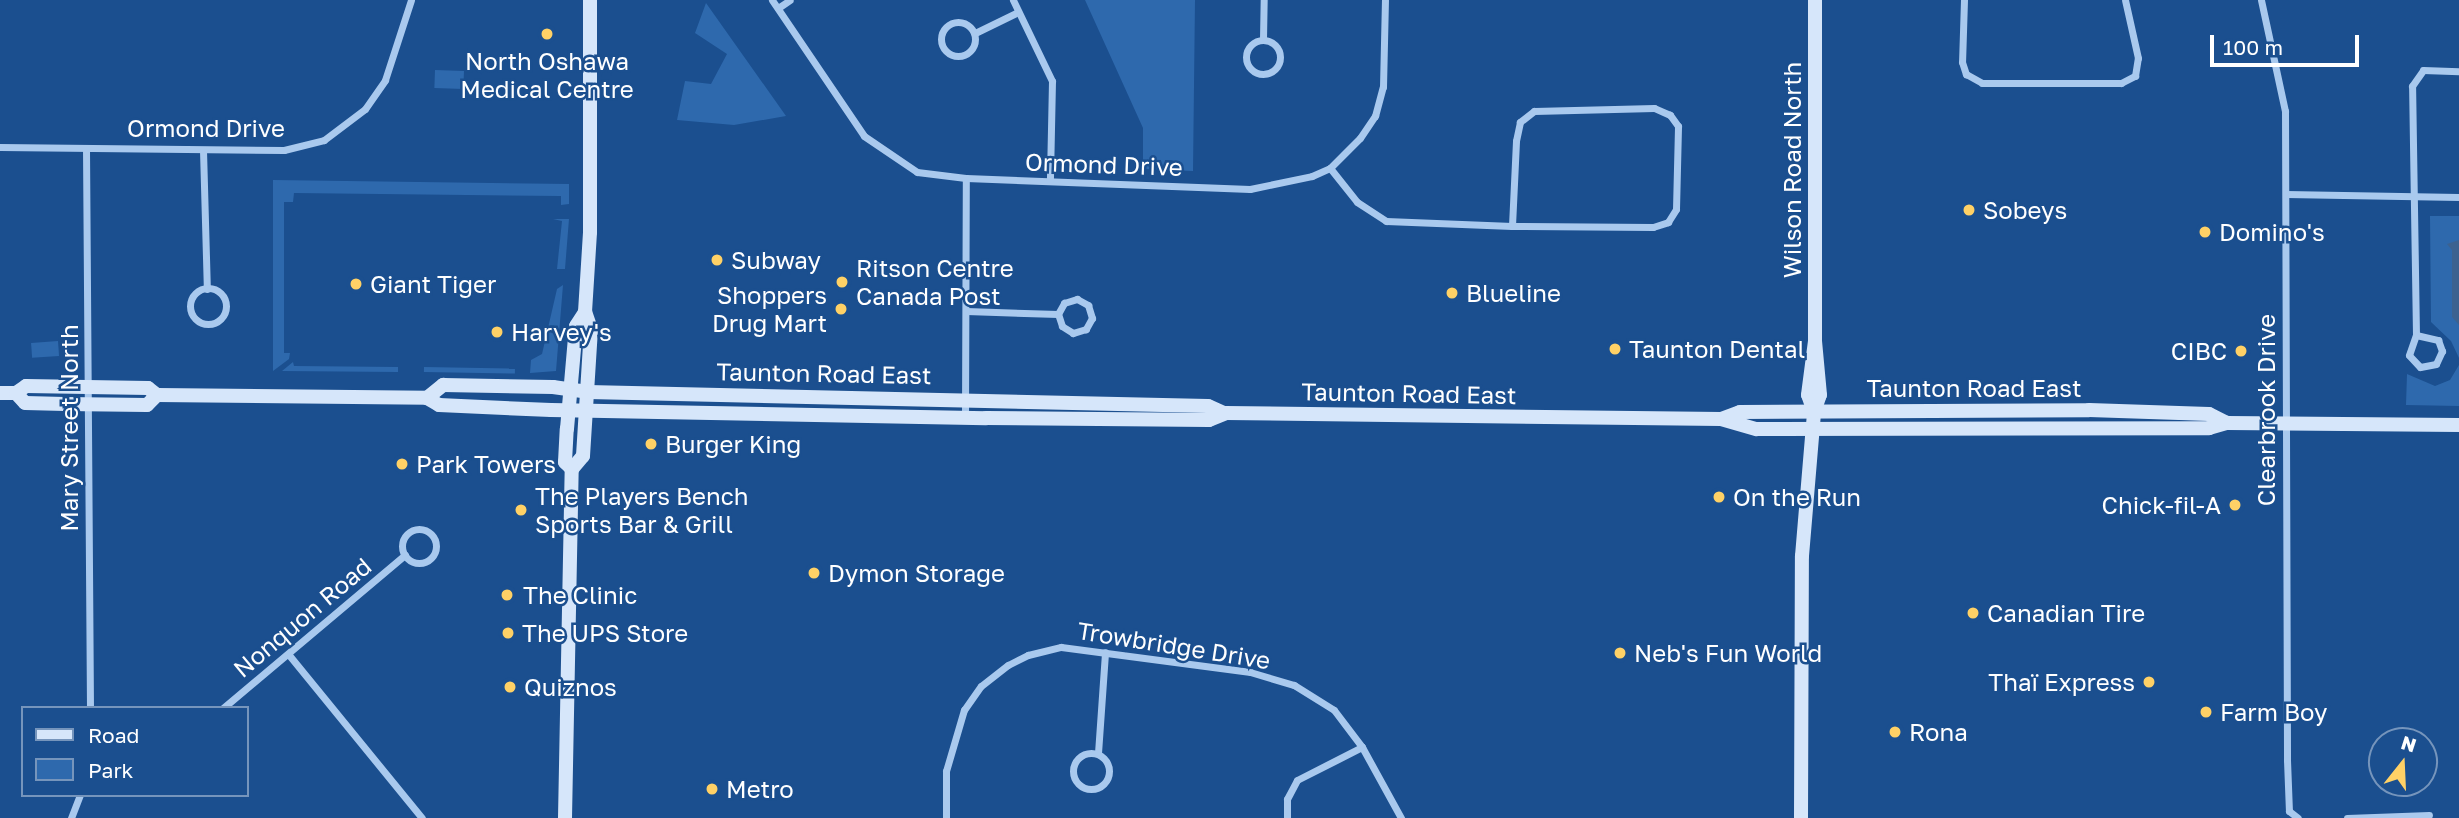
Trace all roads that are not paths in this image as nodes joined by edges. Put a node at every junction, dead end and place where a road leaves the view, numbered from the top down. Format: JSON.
{"nodes":[{"id":1,"x":411,"y":0,"type":"edge"},
{"id":2,"x":590,"y":0,"type":"edge"},
{"id":3,"x":772,"y":0,"type":"edge"},
{"id":4,"x":790,"y":0,"type":"edge"},
{"id":5,"x":1013,"y":0,"type":"edge"},
{"id":6,"x":1264,"y":0,"type":"edge"},
{"id":7,"x":1385,"y":0,"type":"edge"},
{"id":8,"x":1815,"y":0,"type":"edge"},
{"id":9,"x":1964,"y":0,"type":"edge"},
{"id":10,"x":2125,"y":0,"type":"edge"},
{"id":11,"x":2261,"y":0,"type":"edge"},
{"id":12,"x":778,"y":8,"type":"junction"},
{"id":13,"x":1018,"y":12,"type":"junction"},
{"id":14,"x":975,"y":33,"type":"junction"},
{"id":15,"x":1263,"y":39,"type":"junction"},
{"id":16,"x":2459,"y":71,"type":"edge"},
{"id":17,"x":0,"y":147,"type":"edge"},
{"id":18,"x":86,"y":148,"type":"junction"},
{"id":19,"x":203,"y":150,"type":"junction"},
{"id":20,"x":1330,"y":168,"type":"junction"},
{"id":21,"x":966,"y":178,"type":"junction"},
{"id":22,"x":1051,"y":180,"type":"junction"},
{"id":23,"x":2286,"y":194,"type":"junction"},
{"id":24,"x":2412,"y":195,"type":"junction"},
{"id":25,"x":2459,"y":197,"type":"edge"},
{"id":26,"x":1512,"y":226,"type":"junction"},
{"id":27,"x":207,"y":289,"type":"junction"},
{"id":28,"x":965,"y":311,"type":"junction"},
{"id":29,"x":585,"y":312,"type":"junction"},
{"id":30,"x":1058,"y":314,"type":"junction"},
{"id":31,"x":2416,"y":335,"type":"junction"},
{"id":32,"x":88,"y":387,"type":"junction"},
{"id":33,"x":569,"y":390,"type":"junction"},
{"id":34,"x":588,"y":392,"type":"junction"},
{"id":35,"x":0,"y":393,"type":"edge"},
{"id":36,"x":16,"y":393,"type":"junction"},
{"id":37,"x":158,"y":395,"type":"junction"},
{"id":38,"x":427,"y":398,"type":"junction"},
{"id":39,"x":965,"y":399,"type":"junction"},
{"id":40,"x":88,"y":404,"type":"junction"},
{"id":41,"x":568,"y":410,"type":"junction"},
{"id":42,"x":586,"y":410,"type":"junction"},
{"id":43,"x":1814,"y":412,"type":"junction"},
{"id":44,"x":1224,"y":413,"type":"junction"},
{"id":45,"x":965,"y":417,"type":"junction"},
{"id":46,"x":1721,"y":419,"type":"junction"},
{"id":47,"x":2227,"y":423,"type":"junction"},
{"id":48,"x":2285,"y":423,"type":"junction"},
{"id":49,"x":2459,"y":425,"type":"edge"},
{"id":50,"x":1813,"y":430,"type":"junction"},
{"id":51,"x":572,"y":469,"type":"junction"},
{"id":52,"x":405,"y":555,"type":"junction"},
{"id":53,"x":1105,"y":652,"type":"junction"},
{"id":54,"x":289,"y":656,"type":"junction"},
{"id":55,"x":90,"y":706,"type":"edge"},
{"id":56,"x":226,"y":706,"type":"edge"},
{"id":57,"x":1362,"y":747,"type":"junction"},
{"id":58,"x":1098,"y":752,"type":"junction"},
{"id":59,"x":79,"y":797,"type":"edge"},
{"id":60,"x":2429,"y":815,"type":"dead end"},
{"id":61,"x":71,"y":818,"type":"edge"},
{"id":62,"x":422,"y":818,"type":"edge"},
{"id":63,"x":565,"y":818,"type":"edge"},
{"id":64,"x":946,"y":818,"type":"edge"},
{"id":65,"x":1287,"y":818,"type":"edge"},
{"id":66,"x":1401,"y":818,"type":"edge"},
{"id":67,"x":1801,"y":818,"type":"edge"},
{"id":68,"x":2298,"y":818,"type":"edge"},
{"id":69,"x":2347,"y":818,"type":"edge"}],
"edges":[{"from":1,"to":19,"type":"street","name":"Ormond Drive"},
{"from":2,"to":29,"type":"main road"},
{"from":3,"to":12,"type":"street","name":"Ormond Drive"},
{"from":4,"to":12,"type":"street"},
{"from":5,"to":13,"type":"street"},
{"from":6,"to":15,"type":"street"},
{"from":7,"to":20,"type":"street","name":"Ormond Drive"},
{"from":8,"to":43,"type":"main road","name":"Wilson Road North"},
{"from":9,"to":10,"type":"street"},
{"from":11,"to":23,"type":"street","name":"Clearbrook Drive"},
{"from":12,"to":21,"type":"street","name":"Ormond Drive"},
{"from":13,"to":14,"type":"street"},
{"from":13,"to":22,"type":"street"},
{"from":14,"to":14,"type":"street"},
{"from":15,"to":15,"type":"street"},
{"from":16,"to":24,"type":"street"},
{"from":17,"to":18,"type":"street","name":"Ormond Drive"},
{"from":18,"to":19,"type":"street","name":"Ormond Drive"},
{"from":18,"to":32,"type":"street","name":"Mary Street North"},
{"from":19,"to":27,"type":"street"},
{"from":20,"to":22,"type":"street","name":"Ormond Drive"},
{"from":20,"to":26,"type":"street"},
{"from":21,"to":22,"type":"street","name":"Ormond Drive"},
{"from":21,"to":28,"type":"street"},
{"from":23,"to":24,"type":"street"},
{"from":23,"to":48,"type":"street","name":"Clearbrook Drive"},
{"from":24,"to":25,"type":"street"},
{"from":24,"to":31,"type":"street"},
{"from":26,"to":26,"type":"street"},
{"from":27,"to":27,"type":"street"},
{"from":28,"to":30,"type":"street"},
{"from":28,"to":39,"type":"street"},
{"from":29,"to":33,"type":"main road"},
{"from":29,"to":34,"type":"main road"},
{"from":30,"to":30,"type":"street"},
{"from":31,"to":31,"type":"street"},
{"from":32,"to":36,"type":"main road","name":"Taunton Road East"},
{"from":32,"to":37,"type":"main road","name":"Taunton Road East"},
{"from":32,"to":40,"type":"street","name":"Mary Street North"},
{"from":33,"to":34,"type":"main road","name":"Taunton Road East"},
{"from":33,"to":38,"type":"main road","name":"Taunton Road East"},
{"from":33,"to":41,"type":"main road"},
{"from":34,"to":39,"type":"main road","name":"Taunton Road East"},
{"from":34,"to":42,"type":"main road"},
{"from":35,"to":36,"type":"main road","name":"Taunton Road East"},
{"from":36,"to":40,"type":"main road","name":"Taunton Road East"},
{"from":37,"to":38,"type":"main road","name":"Taunton Road East"},
{"from":37,"to":40,"type":"main road","name":"Taunton Road East"},
{"from":38,"to":41,"type":"main road","name":"Taunton Road East"},
{"from":39,"to":44,"type":"main road","name":"Taunton Road East"},
{"from":39,"to":45,"type":"street"},
{"from":40,"to":55,"type":"street","name":"Mary Street North"},
{"from":41,"to":42,"type":"main road","name":"Taunton Road East"},
{"from":41,"to":51,"type":"main road"},
{"from":42,"to":45,"type":"main road","name":"Taunton Road East"},
{"from":42,"to":51,"type":"main road"},
{"from":43,"to":46,"type":"main road","name":"Taunton Road East"},
{"from":43,"to":47,"type":"main road","name":"Taunton Road East"},
{"from":43,"to":50,"type":"main road","name":"Wilson Road North"},
{"from":44,"to":45,"type":"main road","name":"Taunton Road East"},
{"from":44,"to":46,"type":"main road","name":"Taunton Road East"},
{"from":46,"to":50,"type":"main road","name":"Taunton Road East"},
{"from":47,"to":48,"type":"main road","name":"Taunton Road East"},
{"from":47,"to":50,"type":"main road","name":"Taunton Road East"},
{"from":48,"to":49,"type":"main road","name":"Taunton Road East"},
{"from":48,"to":68,"type":"street","name":"Clearbrook Drive"},
{"from":50,"to":67,"type":"main road","name":"Wilson Road North"},
{"from":51,"to":63,"type":"main road"},
{"from":52,"to":52,"type":"street"},
{"from":52,"to":54,"type":"street","name":"Nonquon Road"},
{"from":53,"to":57,"type":"street","name":"Trowbridge Drive"},
{"from":53,"to":58,"type":"street"},
{"from":53,"to":64,"type":"street","name":"Trowbridge Drive"},
{"from":54,"to":56,"type":"street","name":"Nonquon Road"},
{"from":54,"to":62,"type":"street"},
{"from":57,"to":65,"type":"street"},
{"from":57,"to":66,"type":"street","name":"Trowbridge Drive"},
{"from":58,"to":58,"type":"street"},
{"from":59,"to":61,"type":"street"},
{"from":60,"to":69,"type":"street"}]}
